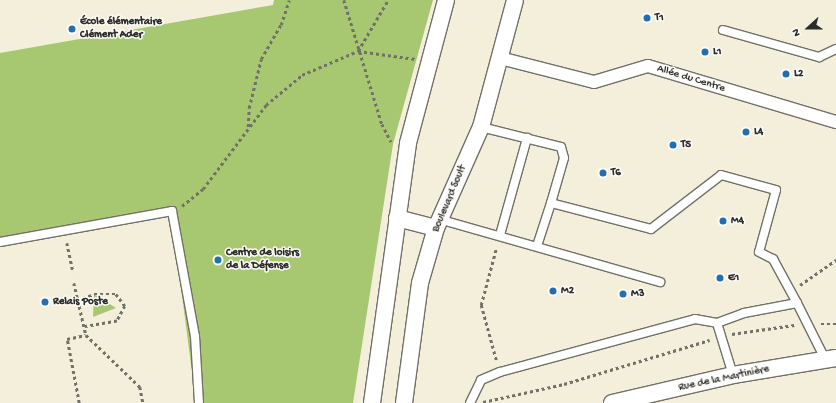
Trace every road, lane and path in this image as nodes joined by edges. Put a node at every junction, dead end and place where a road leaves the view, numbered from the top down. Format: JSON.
{"nodes":[{"id":1,"x":289,"y":0,"type":"edge"},
{"id":2,"x":344,"y":0,"type":"edge"},
{"id":3,"x":388,"y":0,"type":"edge"},
{"id":4,"x":446,"y":0,"type":"edge"},
{"id":5,"x":515,"y":0,"type":"edge"},
{"id":6,"x":722,"y":30,"type":"dead end"},
{"id":7,"x":836,"y":49,"type":"edge"},
{"id":8,"x":358,"y":51,"type":"junction"},
{"id":9,"x":500,"y":58,"type":"junction"},
{"id":10,"x":429,"y":62,"type":"junction"},
{"id":11,"x":836,"y":122,"type":"edge"},
{"id":12,"x":481,"y":127,"type":"junction"},
{"id":13,"x":248,"y":128,"type":"junction"},
{"id":14,"x":527,"y":138,"type":"junction"},
{"id":15,"x":405,"y":162,"type":"junction"},
{"id":16,"x":551,"y":203,"type":"junction"},
{"id":17,"x":172,"y":211,"type":"junction"},
{"id":18,"x":397,"y":218,"type":"junction"},
{"id":19,"x":439,"y":224,"type":"junction"},
{"id":20,"x":64,"y":230,"type":"junction"},
{"id":21,"x":500,"y":235,"type":"junction"},
{"id":22,"x":0,"y":242,"type":"edge"},
{"id":23,"x":537,"y":246,"type":"junction"},
{"id":24,"x":836,"y":260,"type":"edge"},
{"id":25,"x":73,"y":272,"type":"dead end"},
{"id":26,"x":74,"y":282,"type":"dead end"},
{"id":27,"x":660,"y":282,"type":"dead end"},
{"id":28,"x":791,"y":291,"type":"junction"},
{"id":29,"x":77,"y":300,"type":"junction"},
{"id":30,"x":797,"y":303,"type":"junction"},
{"id":31,"x":717,"y":323,"type":"junction"},
{"id":32,"x":809,"y":324,"type":"junction"},
{"id":33,"x":836,"y":324,"type":"edge"},
{"id":34,"x":83,"y":327,"type":"junction"},
{"id":35,"x":86,"y":335,"type":"junction"},
{"id":36,"x":721,"y":336,"type":"junction"},
{"id":37,"x":831,"y":358,"type":"edge"},
{"id":38,"x":500,"y":372,"type":"junction"},
{"id":39,"x":733,"y":375,"type":"junction"},
{"id":40,"x":79,"y":403,"type":"edge"},
{"id":41,"x":143,"y":403,"type":"edge"},
{"id":42,"x":199,"y":403,"type":"edge"},
{"id":43,"x":372,"y":403,"type":"edge"},
{"id":44,"x":404,"y":403,"type":"edge"},
{"id":45,"x":470,"y":403,"type":"edge"},
{"id":46,"x":481,"y":403,"type":"edge"},
{"id":47,"x":612,"y":403,"type":"edge"}],
"edges":[{"from":1,"to":13,"type":"path"},
{"from":2,"to":8,"type":"path"},
{"from":3,"to":8,"type":"path"},
{"from":4,"to":10,"type":"street"},
{"from":5,"to":9,"type":"street","name":"Boulevard Soult"},
{"from":6,"to":7,"type":"lane"},
{"from":8,"to":10,"type":"path"},
{"from":8,"to":13,"type":"path"},
{"from":8,"to":15,"type":"path"},
{"from":9,"to":11,"type":"street","name":"Allée du Centre"},
{"from":9,"to":12,"type":"street","name":"Boulevard Soult"},
{"from":10,"to":15,"type":"street"},
{"from":12,"to":14,"type":"lane"},
{"from":12,"to":19,"type":"street","name":"Boulevard Soult"},
{"from":13,"to":17,"type":"path"},
{"from":14,"to":16,"type":"lane"},
{"from":14,"to":21,"type":"lane"},
{"from":15,"to":18,"type":"street"},
{"from":16,"to":23,"type":"lane"},
{"from":16,"to":28,"type":"lane"},
{"from":17,"to":20,"type":"lane"},
{"from":17,"to":42,"type":"lane"},
{"from":18,"to":19,"type":"street"},
{"from":18,"to":43,"type":"street"},
{"from":19,"to":21,"type":"lane"},
{"from":19,"to":44,"type":"street","name":"Boulevard Soult"},
{"from":20,"to":22,"type":"lane"},
{"from":20,"to":25,"type":"path"},
{"from":21,"to":23,"type":"lane"},
{"from":21,"to":38,"type":"path"},
{"from":23,"to":27,"type":"lane"},
{"from":24,"to":28,"type":"path"},
{"from":26,"to":29,"type":"path"},
{"from":28,"to":30,"type":"lane"},
{"from":29,"to":34,"type":"path"},
{"from":29,"to":34,"type":"path"},
{"from":30,"to":31,"type":"lane"},
{"from":30,"to":32,"type":"lane"},
{"from":31,"to":36,"type":"lane"},
{"from":31,"to":38,"type":"lane"},
{"from":32,"to":33,"type":"path"},
{"from":32,"to":36,"type":"path"},
{"from":32,"to":37,"type":"lane"},
{"from":34,"to":35,"type":"path"},
{"from":35,"to":40,"type":"path"},
{"from":35,"to":41,"type":"path"},
{"from":36,"to":39,"type":"lane"},
{"from":36,"to":46,"type":"path"},
{"from":37,"to":39,"type":"street","name":"Rue de la Martinière"},
{"from":38,"to":45,"type":"lane"},
{"from":39,"to":47,"type":"street","name":"Rue de la Martinière"}]}
